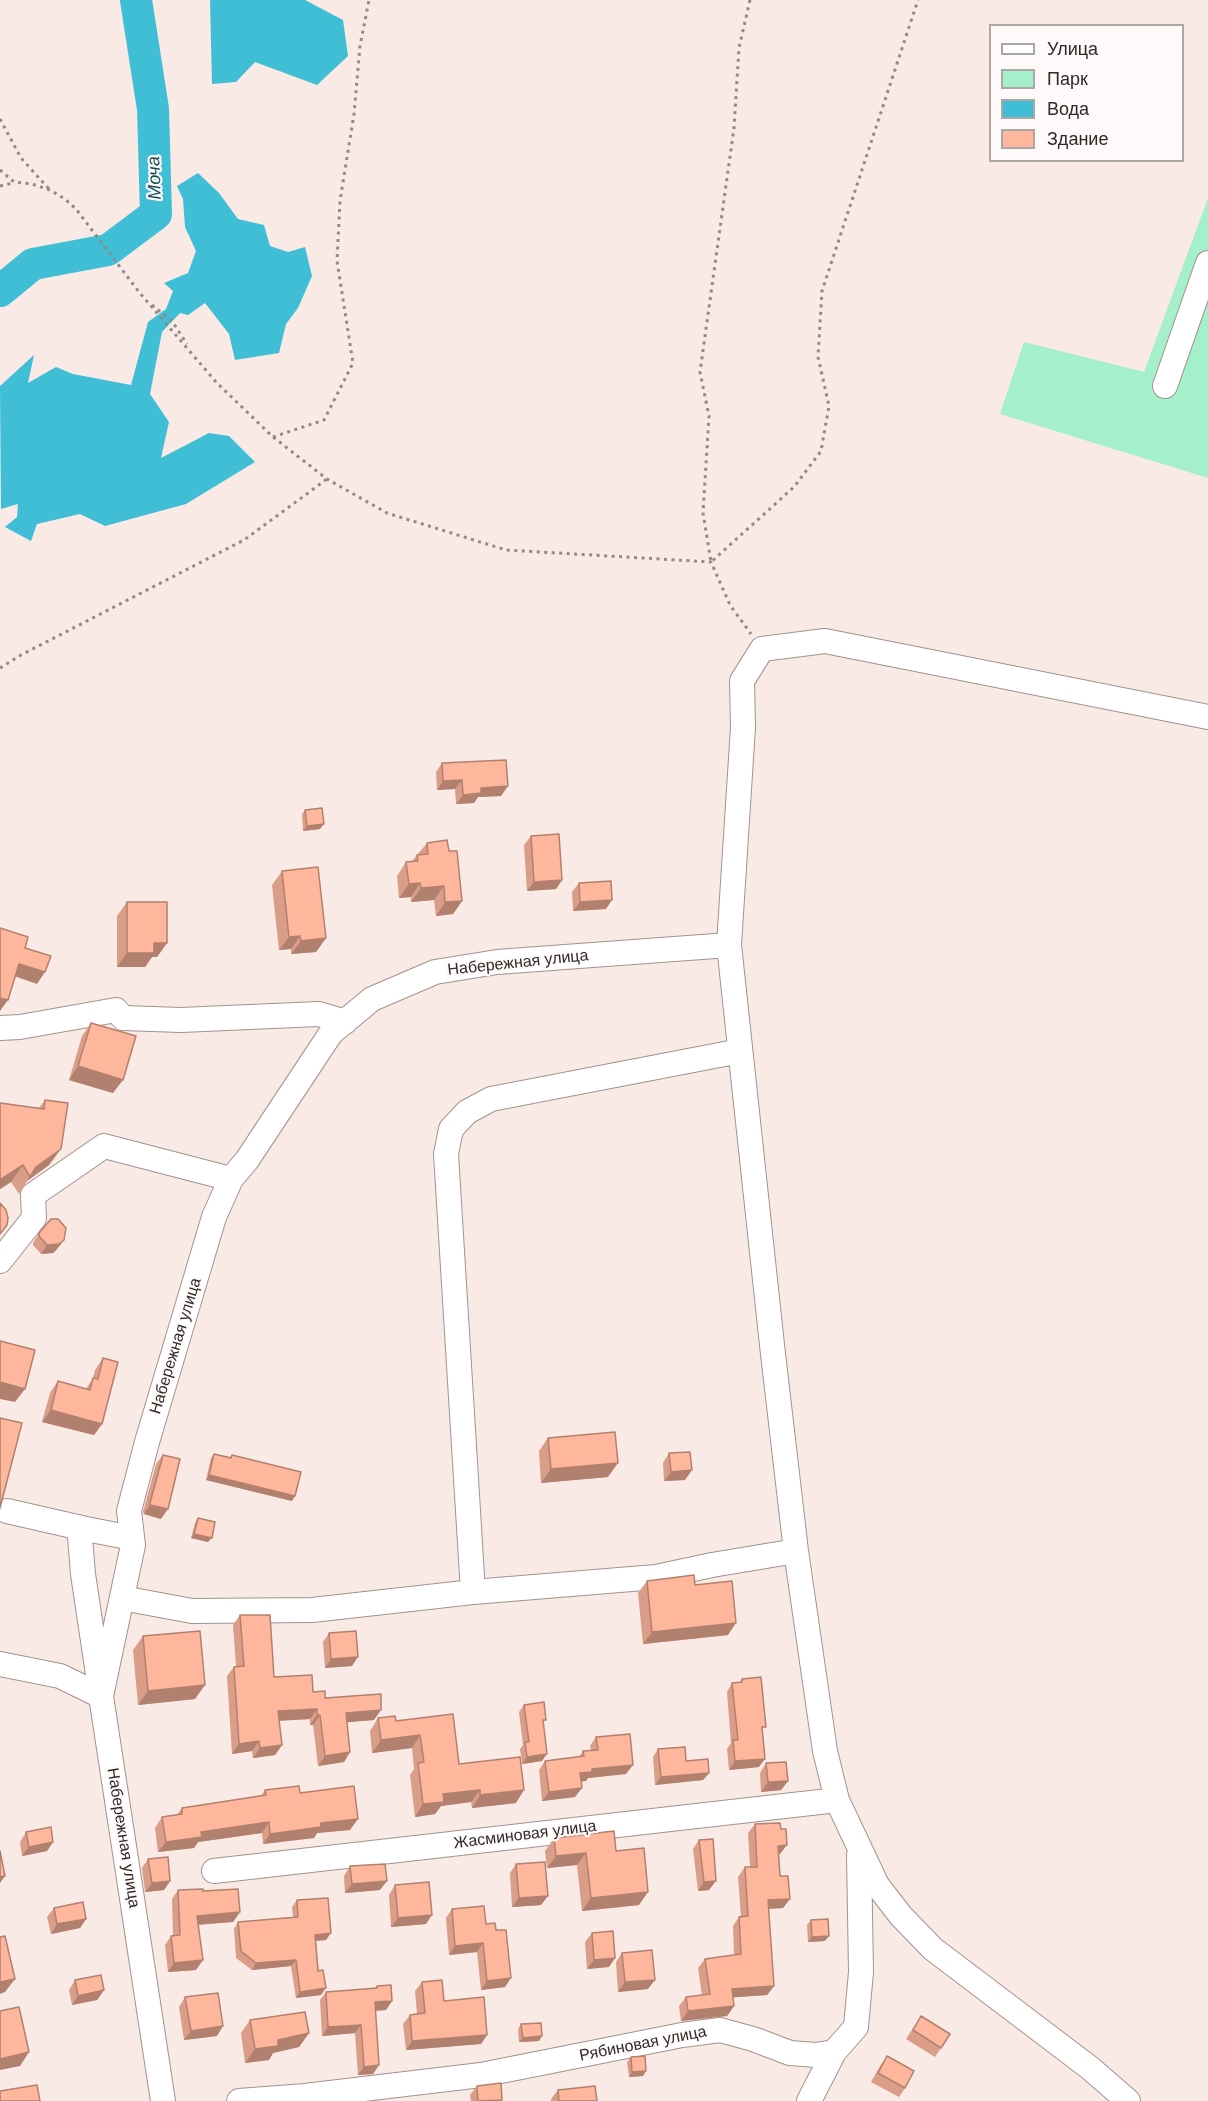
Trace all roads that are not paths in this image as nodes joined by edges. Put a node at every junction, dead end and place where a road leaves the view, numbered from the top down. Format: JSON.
{"nodes":[{"id":1,"x":1208,"y":263,"type":"edge"},
{"id":2,"x":1165,"y":386,"type":"dead end"},
{"id":3,"x":1208,"y":717,"type":"edge"},
{"id":4,"x":729,"y":945,"type":"junction"},
{"id":5,"x":345,"y":1022,"type":"junction"},
{"id":6,"x":0,"y":1028,"type":"edge"},
{"id":7,"x":740,"y":1051,"type":"junction"},
{"id":8,"x":231,"y":1179,"type":"junction"},
{"id":9,"x":0,"y":1261,"type":"edge"},
{"id":10,"x":8,"y":1511,"type":"dead end"},
{"id":11,"x":86,"y":1528,"type":"junction"},
{"id":12,"x":132,"y":1538,"type":"junction"},
{"id":13,"x":796,"y":1551,"type":"junction"},
{"id":14,"x":473,"y":1592,"type":"junction"},
{"id":15,"x":122,"y":1598,"type":"junction"},
{"id":16,"x":0,"y":1664,"type":"edge"},
{"id":17,"x":101,"y":1695,"type":"junction"},
{"id":18,"x":837,"y":1800,"type":"junction"},
{"id":19,"x":858,"y":1849,"type":"junction"},
{"id":20,"x":214,"y":1871,"type":"dead end"},
{"id":21,"x":834,"y":2052,"type":"junction"},
{"id":22,"x":163,"y":2101,"type":"edge"},
{"id":23,"x":239,"y":2101,"type":"edge"},
{"id":24,"x":809,"y":2101,"type":"edge"},
{"id":25,"x":1128,"y":2101,"type":"edge"}],
"edges":[{"from":1,"to":2,"type":"street"},
{"from":3,"to":4,"type":"street"},
{"from":4,"to":5,"type":"street","name":"Набережная улица"},
{"from":4,"to":7,"type":"street"},
{"from":5,"to":6,"type":"street"},
{"from":5,"to":8,"type":"street","name":"Набережная улица"},
{"from":7,"to":13,"type":"street"},
{"from":7,"to":14,"type":"street"},
{"from":8,"to":9,"type":"street"},
{"from":8,"to":12,"type":"street","name":"Набережная улица"},
{"from":10,"to":11,"type":"street"},
{"from":11,"to":12,"type":"street"},
{"from":11,"to":17,"type":"street"},
{"from":12,"to":15,"type":"street","name":"Набережная улица"},
{"from":13,"to":14,"type":"street"},
{"from":13,"to":18,"type":"street"},
{"from":14,"to":15,"type":"street"},
{"from":15,"to":17,"type":"street","name":"Набережная улица"},
{"from":16,"to":17,"type":"street"},
{"from":17,"to":22,"type":"street","name":"Набережная улица"},
{"from":18,"to":19,"type":"street"},
{"from":18,"to":20,"type":"street","name":"Жасминовая улица"},
{"from":19,"to":21,"type":"street"},
{"from":19,"to":25,"type":"street"},
{"from":21,"to":23,"type":"street","name":"Рябиновая улица"},
{"from":21,"to":24,"type":"street"}]}
